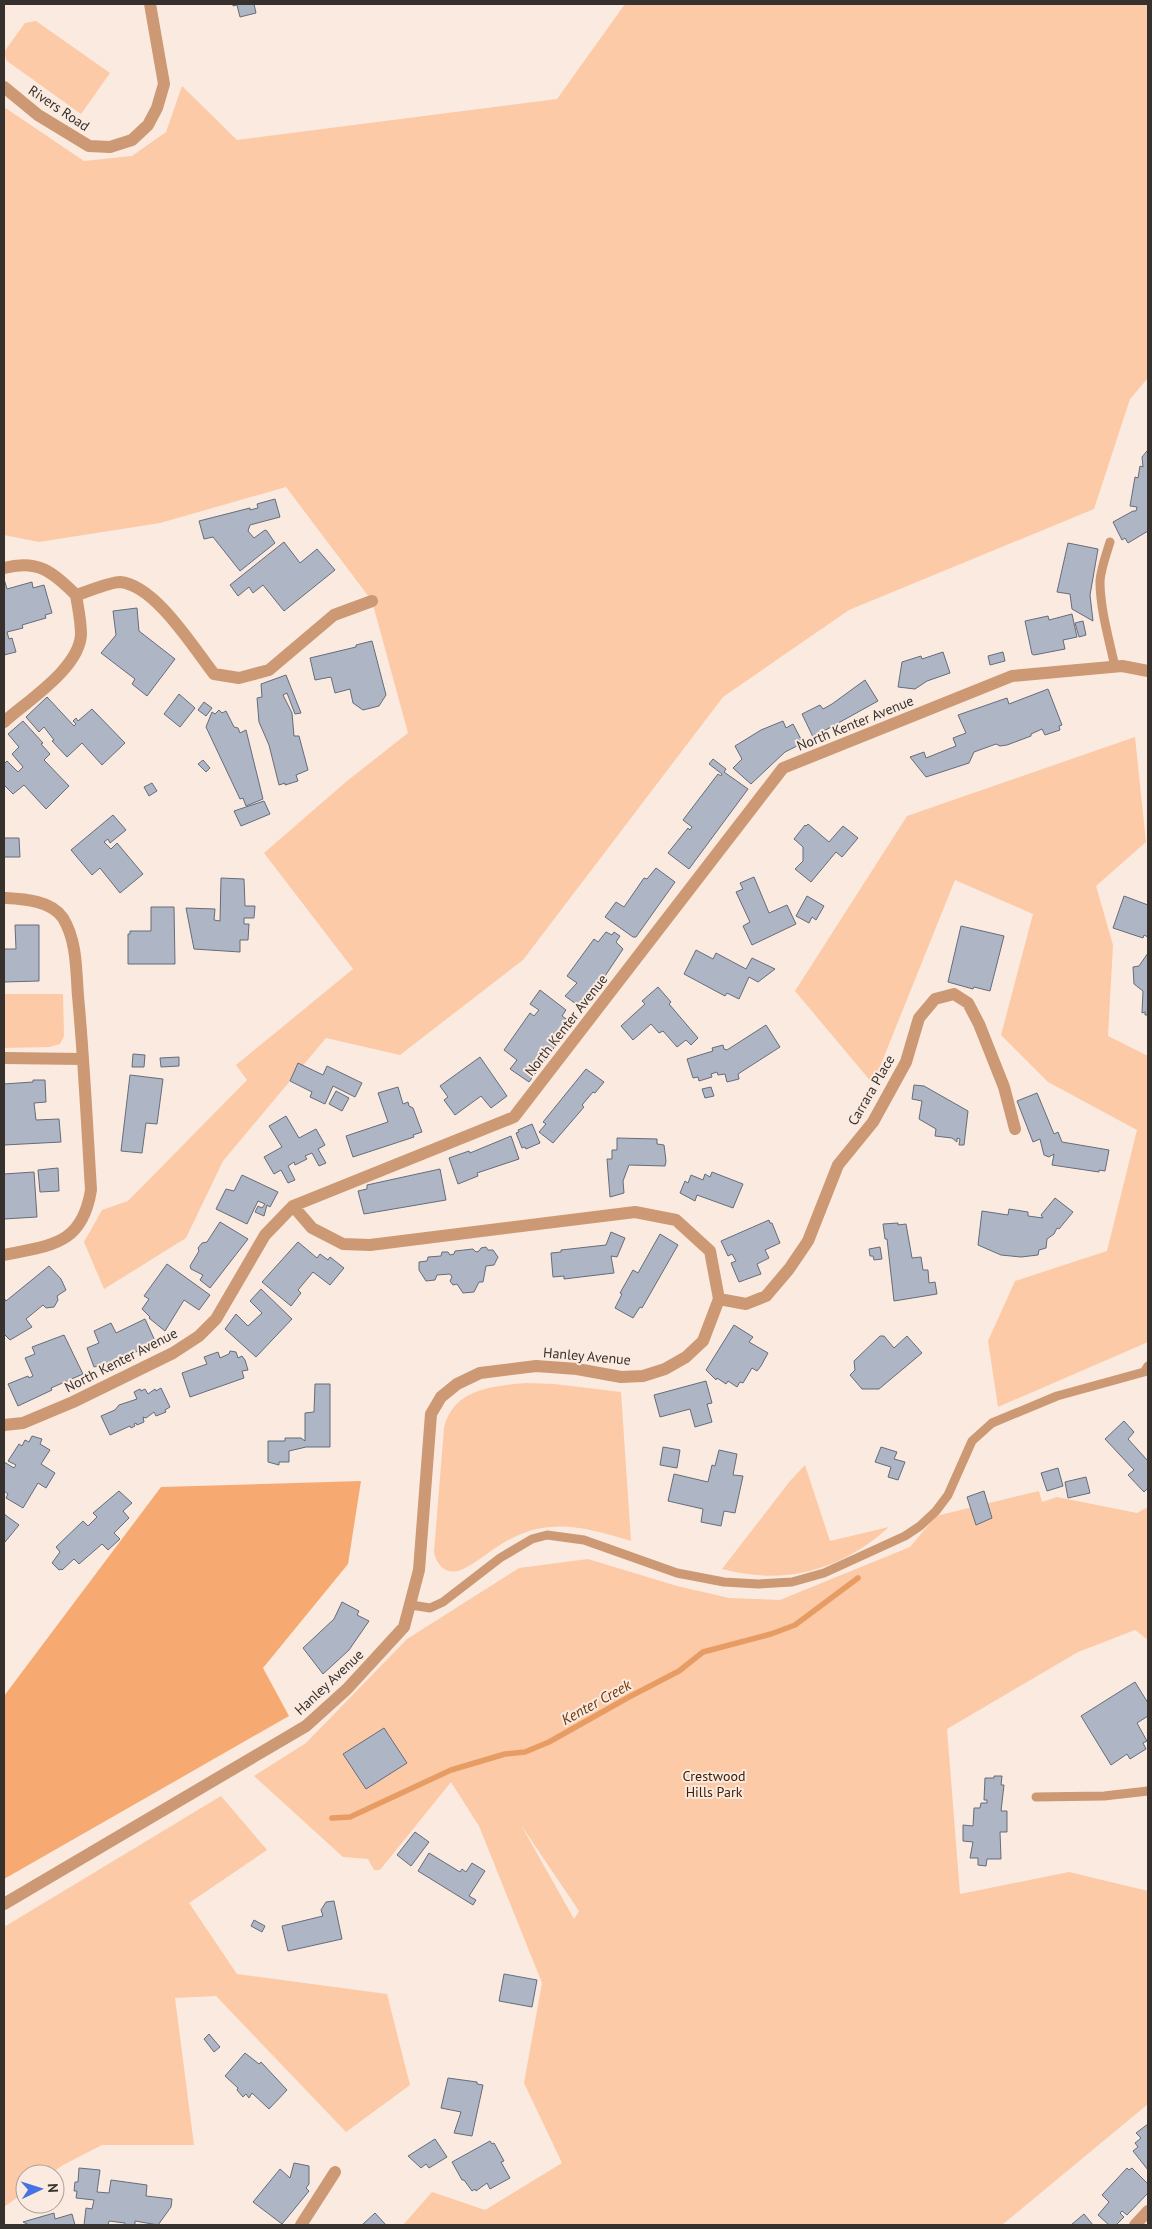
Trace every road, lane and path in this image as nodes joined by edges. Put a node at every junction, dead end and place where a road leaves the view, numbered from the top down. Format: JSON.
{"nodes":[{"id":1,"x":150,"y":4,"type":"edge"},
{"id":2,"x":4,"y":87,"type":"edge"},
{"id":3,"x":1110,"y":542,"type":"dead end"},
{"id":4,"x":4,"y":568,"type":"edge"},
{"id":5,"x":76,"y":595,"type":"junction"},
{"id":6,"x":372,"y":601,"type":"dead end"},
{"id":7,"x":1115,"y":667,"type":"junction"},
{"id":8,"x":1148,"y":671,"type":"edge"},
{"id":9,"x":4,"y":722,"type":"edge"},
{"id":10,"x":4,"y":898,"type":"edge"},
{"id":11,"x":4,"y":1058,"type":"edge"},
{"id":12,"x":83,"y":1059,"type":"junction"},
{"id":13,"x":1016,"y":1129,"type":"dead end"},
{"id":14,"x":293,"y":1206,"type":"junction"},
{"id":15,"x":4,"y":1255,"type":"edge"},
{"id":16,"x":719,"y":1299,"type":"junction"},
{"id":17,"x":1147,"y":1370,"type":"edge"},
{"id":18,"x":4,"y":1425,"type":"edge"},
{"id":19,"x":411,"y":1605,"type":"junction"},
{"id":20,"x":1148,"y":1791,"type":"edge"},
{"id":21,"x":1036,"y":1797,"type":"dead end"},
{"id":22,"x":4,"y":1904,"type":"edge"},
{"id":23,"x":335,"y":2172,"type":"dead end"},
{"id":24,"x":1148,"y":2212,"type":"edge"},
{"id":25,"x":301,"y":2225,"type":"edge"},
{"id":26,"x":1135,"y":2225,"type":"edge"}],
"edges":[{"from":1,"to":2,"type":"street","name":"Rivers Road"},
{"from":3,"to":7,"type":"lane"},
{"from":4,"to":5,"type":"street"},
{"from":5,"to":6,"type":"street"},
{"from":5,"to":9,"type":"street"},
{"from":7,"to":8,"type":"street","name":"North Kenter Avenue"},
{"from":7,"to":14,"type":"street","name":"North Kenter Avenue"},
{"from":10,"to":12,"type":"street"},
{"from":11,"to":12,"type":"street"},
{"from":12,"to":15,"type":"street"},
{"from":13,"to":16,"type":"street","name":"Carrara Place"},
{"from":14,"to":16,"type":"street"},
{"from":14,"to":18,"type":"street","name":"North Kenter Avenue"},
{"from":16,"to":19,"type":"street","name":"Hanley Avenue"},
{"from":17,"to":19,"type":"lane"},
{"from":19,"to":22,"type":"street","name":"Hanley Avenue"},
{"from":20,"to":21,"type":"lane"},
{"from":23,"to":25,"type":"street"},
{"from":24,"to":26,"type":"street"}]}
